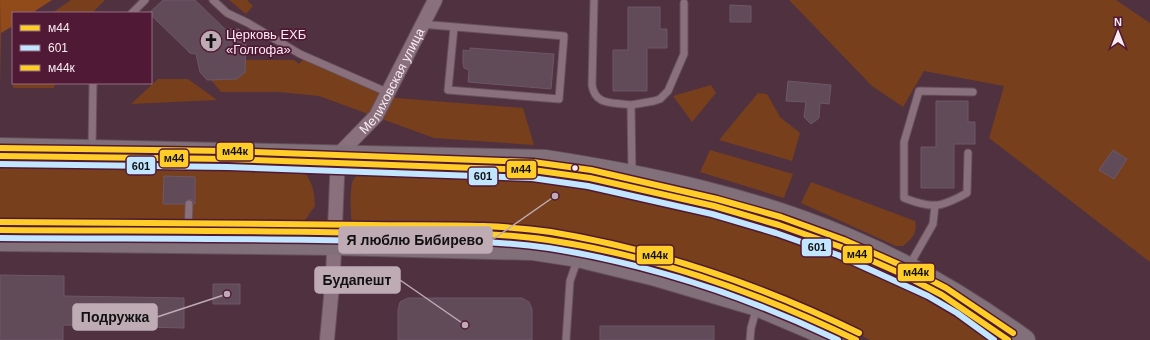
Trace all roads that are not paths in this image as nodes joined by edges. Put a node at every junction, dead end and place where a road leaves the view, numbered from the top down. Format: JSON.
{"nodes":[{"id":1,"x":145,"y":0,"type":"edge"},
{"id":2,"x":213,"y":0,"type":"edge"},
{"id":3,"x":435,"y":0,"type":"edge"},
{"id":4,"x":594,"y":0,"type":"edge"},
{"id":5,"x":684,"y":2,"type":"dead end"},
{"id":6,"x":133,"y":12,"type":"edge"},
{"id":7,"x":423,"y":24,"type":"junction"},
{"id":8,"x":454,"y":27,"type":"junction"},
{"id":9,"x":93,"y":84,"type":"edge"},
{"id":10,"x":973,"y":92,"type":"dead end"},
{"id":11,"x":389,"y":93,"type":"junction"},
{"id":12,"x":631,"y":105,"type":"junction"},
{"id":13,"x":0,"y":148,"type":"edge"},
{"id":14,"x":92,"y":149,"type":"junction"},
{"id":15,"x":968,"y":153,"type":"dead end"},
{"id":16,"x":0,"y":156,"type":"edge"},
{"id":17,"x":338,"y":159,"type":"junction"},
{"id":18,"x":632,"y":175,"type":"junction"},
{"id":19,"x":189,"y":204,"type":"dead end"},
{"id":20,"x":935,"y":205,"type":"junction"},
{"id":21,"x":0,"y":230,"type":"edge"},
{"id":22,"x":188,"y":237,"type":"junction"},
{"id":23,"x":335,"y":239,"type":"junction"},
{"id":24,"x":0,"y":241,"type":"edge"},
{"id":25,"x":578,"y":257,"type":"junction"},
{"id":26,"x":908,"y":268,"type":"junction"},
{"id":27,"x":758,"y":306,"type":"junction"},
{"id":28,"x":327,"y":340,"type":"edge"},
{"id":29,"x":566,"y":340,"type":"edge"},
{"id":30,"x":750,"y":340,"type":"edge"},
{"id":31,"x":837,"y":340,"type":"edge"},
{"id":32,"x":856,"y":340,"type":"edge"},
{"id":33,"x":1008,"y":340,"type":"edge"},
{"id":34,"x":1025,"y":340,"type":"edge"}],
"edges":[{"from":1,"to":6,"type":"lane"},
{"from":2,"to":11,"type":"lane"},
{"from":3,"to":7,"type":"street","name":"Мелиховская улица"},
{"from":4,"to":12,"type":"lane"},
{"from":5,"to":12,"type":"lane"},
{"from":7,"to":8,"type":"lane"},
{"from":7,"to":11,"type":"street","name":"Мелиховская улица"},
{"from":8,"to":8,"type":"lane"},
{"from":9,"to":14,"type":"lane"},
{"from":10,"to":20,"type":"lane"},
{"from":11,"to":17,"type":"street","name":"Мелиховская улица"},
{"from":12,"to":18,"type":"lane"},
{"from":13,"to":14,"type":"main road"},
{"from":14,"to":17,"type":"main road"},
{"from":15,"to":20,"type":"lane"},
{"from":16,"to":17,"type":"lane"},
{"from":17,"to":18,"type":"main road"},
{"from":17,"to":23,"type":"street"},
{"from":17,"to":33,"type":"lane"},
{"from":18,"to":26,"type":"main road"},
{"from":19,"to":22,"type":"lane"},
{"from":20,"to":26,"type":"lane"},
{"from":21,"to":22,"type":"lane"},
{"from":22,"to":23,"type":"main road"},
{"from":22,"to":24,"type":"main road"},
{"from":23,"to":25,"type":"main road"},
{"from":23,"to":28,"type":"street"},
{"from":23,"to":32,"type":"lane"},
{"from":25,"to":27,"type":"main road"},
{"from":25,"to":29,"type":"lane"},
{"from":26,"to":34,"type":"main road"},
{"from":27,"to":30,"type":"lane"},
{"from":27,"to":31,"type":"main road"}]}
